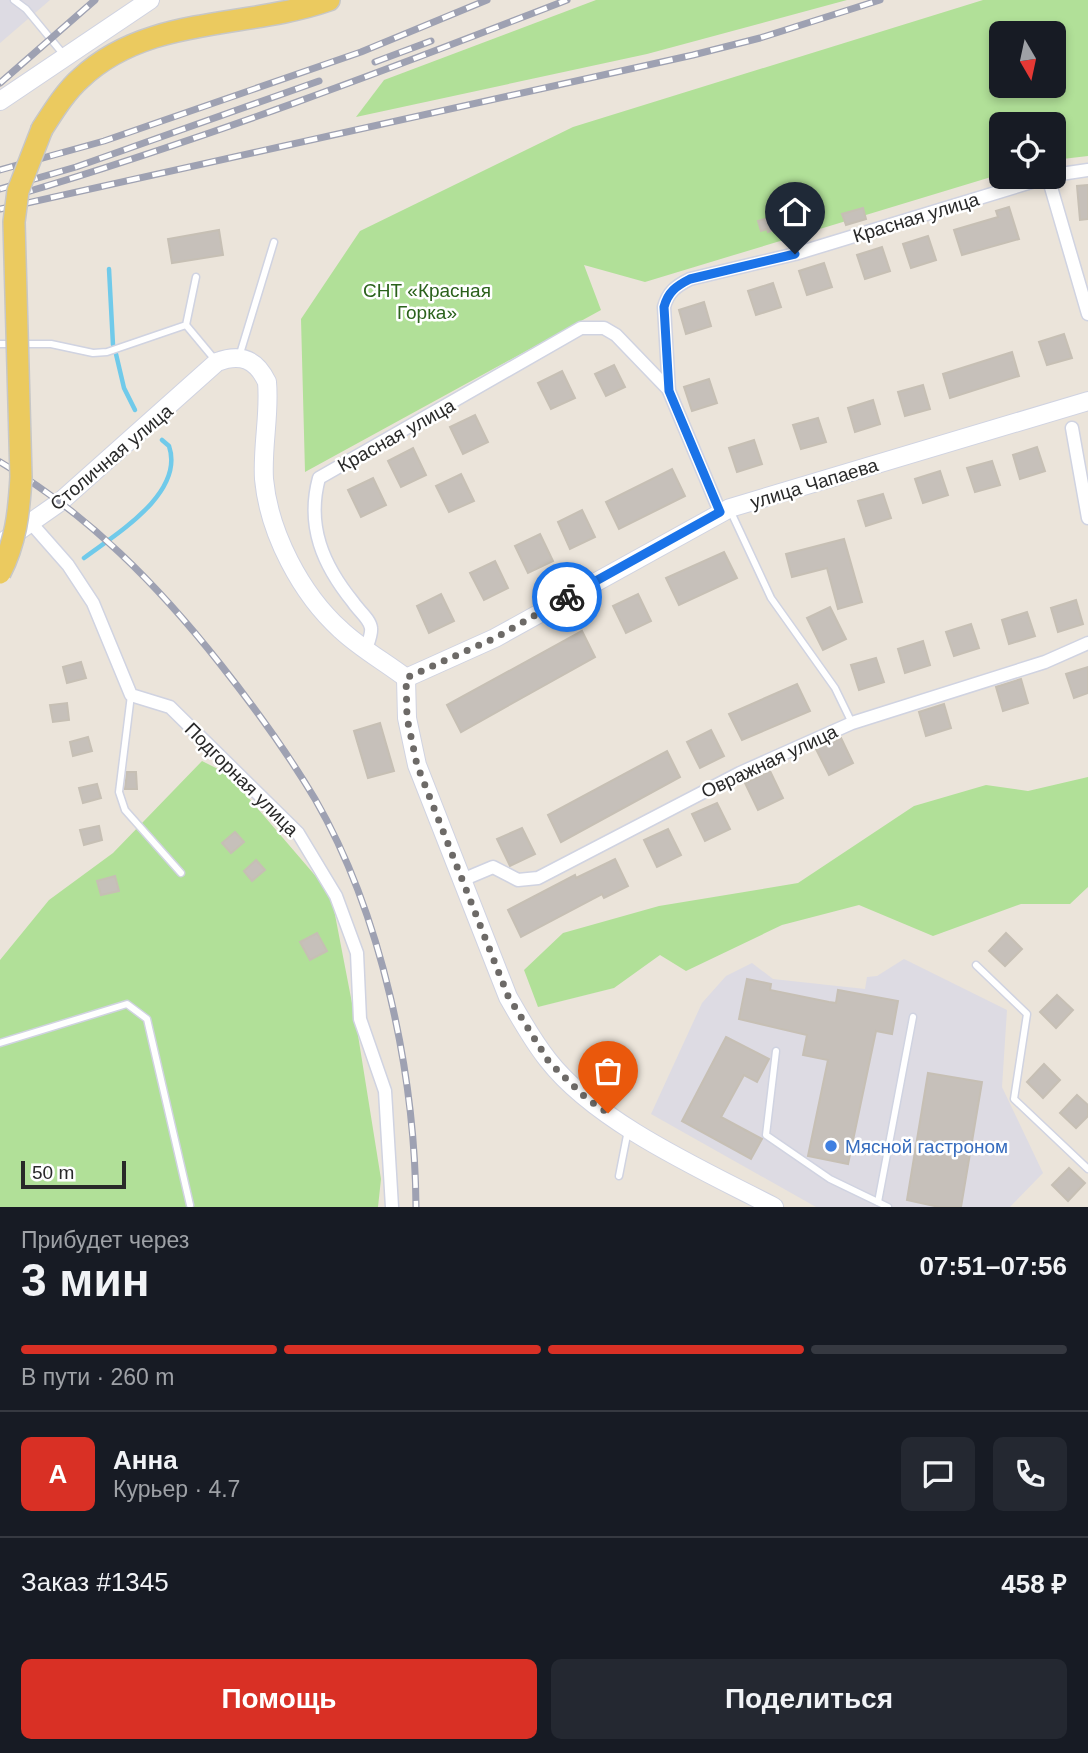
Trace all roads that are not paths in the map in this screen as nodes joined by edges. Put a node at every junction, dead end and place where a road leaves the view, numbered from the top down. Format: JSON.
{"nodes":[{"id":1,"x":14,"y":0,"type":"edge"},
{"id":2,"x":150,"y":0,"type":"edge"},
{"id":3,"x":329,"y":0,"type":"edge"},
{"id":4,"x":64,"y":56,"type":"junction"},
{"id":5,"x":0,"y":101,"type":"edge"},
{"id":6,"x":1088,"y":170,"type":"edge"},
{"id":7,"x":1066,"y":174,"type":"edge"},
{"id":8,"x":1009,"y":189,"type":"edge"},
{"id":9,"x":1052,"y":189,"type":"edge"},
{"id":10,"x":274,"y":242,"type":"dead end"},
{"id":11,"x":196,"y":277,"type":"dead end"},
{"id":12,"x":1088,"y":314,"type":"edge"},
{"id":13,"x":186,"y":325,"type":"junction"},
{"id":14,"x":0,"y":344,"type":"edge"},
{"id":15,"x":239,"y":357,"type":"junction"},
{"id":16,"x":217,"y":362,"type":"junction"},
{"id":17,"x":669,"y":391,"type":"junction"},
{"id":18,"x":1088,"y":401,"type":"edge"},
{"id":19,"x":1072,"y":428,"type":"dead end"},
{"id":20,"x":725,"y":510,"type":"junction"},
{"id":21,"x":1088,"y":518,"type":"edge"},
{"id":22,"x":31,"y":523,"type":"junction"},
{"id":23,"x":0,"y":544,"type":"edge"},
{"id":24,"x":0,"y":573,"type":"edge"},
{"id":25,"x":1088,"y":643,"type":"edge"},
{"id":26,"x":366,"y":649,"type":"junction"},
{"id":27,"x":406,"y":678,"type":"junction"},
{"id":28,"x":131,"y":695,"type":"junction"},
{"id":29,"x":852,"y":723,"type":"junction"},
{"id":30,"x":181,"y":873,"type":"dead end"},
{"id":31,"x":462,"y":880,"type":"junction"},
{"id":32,"x":976,"y":965,"type":"dead end"},
{"id":33,"x":913,"y":1017,"type":"dead end"},
{"id":34,"x":0,"y":1043,"type":"edge"},
{"id":35,"x":776,"y":1051,"type":"dead end"},
{"id":36,"x":629,"y":1128,"type":"junction"},
{"id":37,"x":1088,"y":1169,"type":"edge"},
{"id":38,"x":619,"y":1176,"type":"dead end"},
{"id":39,"x":878,"y":1202,"type":"junction"},
{"id":40,"x":190,"y":1205,"type":"dead end"},
{"id":41,"x":392,"y":1207,"type":"edge"},
{"id":42,"x":774,"y":1207,"type":"edge"},
{"id":43,"x":888,"y":1207,"type":"edge"}],
"edges":[{"from":1,"to":4,"type":"lane"},
{"from":2,"to":4,"type":"street"},
{"from":3,"to":24,"type":"main road","bridge":true},
{"from":4,"to":5,"type":"street"},
{"from":6,"to":7,"type":"street"},
{"from":8,"to":17,"type":"street","name":"Красная улица"},
{"from":9,"to":12,"type":"street"},
{"from":10,"to":15,"type":"lane"},
{"from":11,"to":13,"type":"lane"},
{"from":13,"to":14,"type":"lane"},
{"from":13,"to":16,"type":"lane"},
{"from":15,"to":16,"type":"street"},
{"from":15,"to":26,"type":"street"},
{"from":16,"to":22,"type":"street","name":"Столичная улица"},
{"from":17,"to":20,"type":"street"},
{"from":17,"to":26,"type":"street","name":"Красная улица"},
{"from":18,"to":20,"type":"street","name":"улица Чапаева"},
{"from":19,"to":21,"type":"street"},
{"from":20,"to":27,"type":"street","name":"улица Чапаева"},
{"from":20,"to":29,"type":"lane"},
{"from":22,"to":23,"type":"street","name":"Столичная улица"},
{"from":22,"to":28,"type":"street"},
{"from":25,"to":29,"type":"street","name":"Овражная улица"},
{"from":26,"to":27,"type":"street"},
{"from":27,"to":31,"type":"street"},
{"from":28,"to":30,"type":"lane"},
{"from":28,"to":41,"type":"street","name":"Подгорная улица"},
{"from":29,"to":31,"type":"street","name":"Овражная улица"},
{"from":31,"to":36,"type":"street"},
{"from":32,"to":37,"type":"lane"},
{"from":33,"to":39,"type":"lane"},
{"from":34,"to":40,"type":"lane"},
{"from":35,"to":39,"type":"lane"},
{"from":36,"to":38,"type":"lane"},
{"from":36,"to":42,"type":"street"},
{"from":39,"to":43,"type":"lane"}]}
